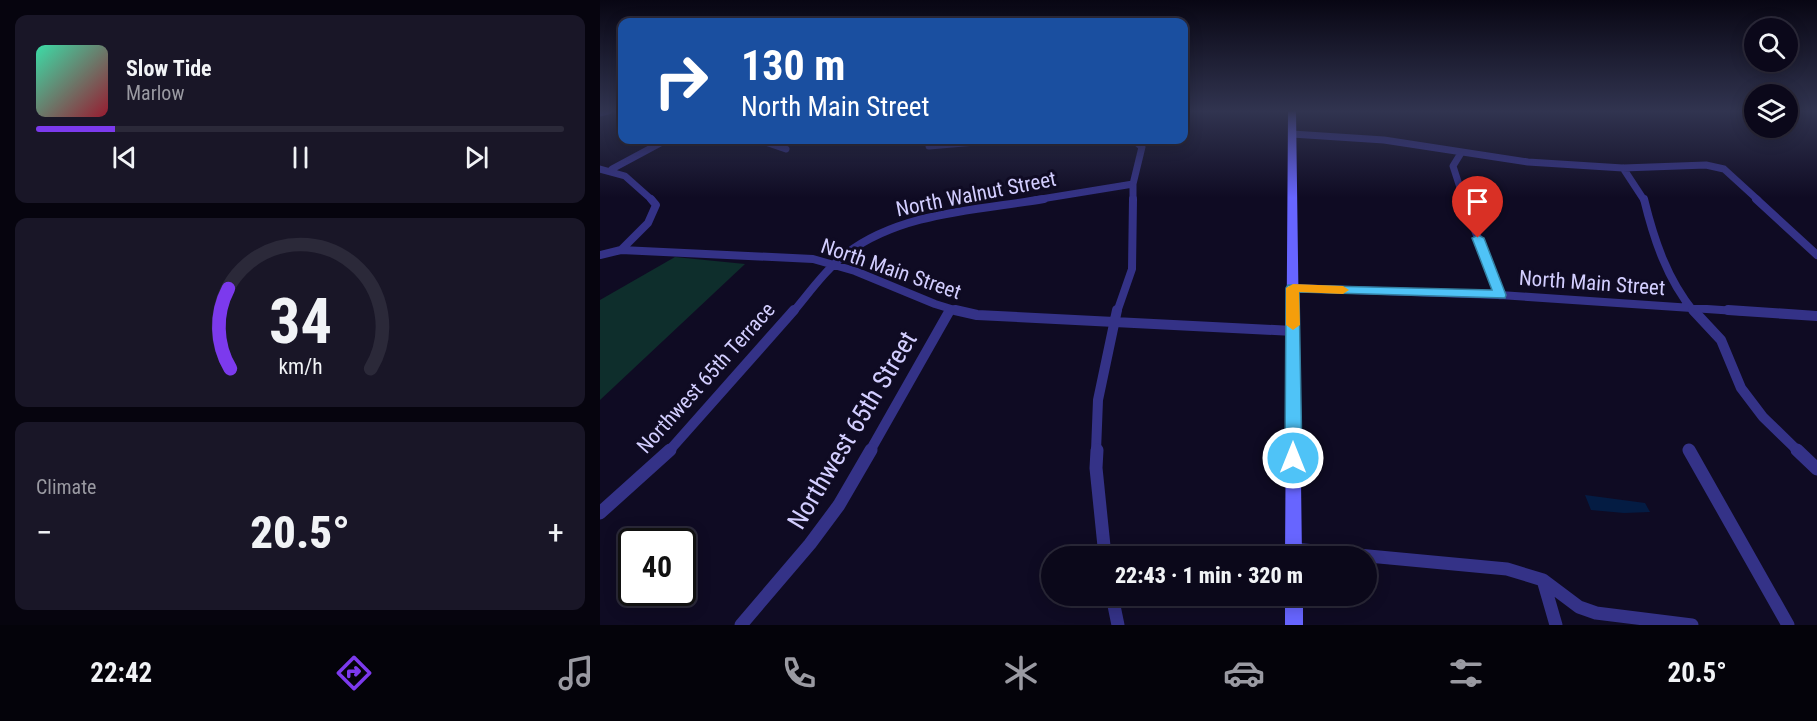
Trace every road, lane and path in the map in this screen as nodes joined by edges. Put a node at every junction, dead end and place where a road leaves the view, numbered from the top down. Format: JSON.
{"nodes":[{"id":1,"x":1292,"y":140,"type":"edge"},
{"id":2,"x":1380,"y":140,"type":"edge"},
{"id":3,"x":659,"y":144,"type":"edge"},
{"id":4,"x":772,"y":144,"type":"edge"},
{"id":5,"x":952,"y":144,"type":"edge"},
{"id":6,"x":1139,"y":144,"type":"edge"},
{"id":7,"x":929,"y":146,"type":"dead end"},
{"id":8,"x":786,"y":149,"type":"dead end"},
{"id":9,"x":1461,"y":153,"type":"junction"},
{"id":10,"x":1623,"y":168,"type":"junction"},
{"id":11,"x":600,"y":169,"type":"edge"},
{"id":12,"x":612,"y":169,"type":"junction"},
{"id":13,"x":1132,"y":184,"type":"junction"},
{"id":14,"x":621,"y":250,"type":"junction"},
{"id":15,"x":600,"y":255,"type":"edge"},
{"id":16,"x":1817,"y":255,"type":"edge"},
{"id":17,"x":835,"y":264,"type":"junction"},
{"id":18,"x":1293,"y":288,"type":"junction"},
{"id":19,"x":1500,"y":295,"type":"junction"},
{"id":20,"x":951,"y":309,"type":"junction"},
{"id":21,"x":1692,"y":309,"type":"junction"},
{"id":22,"x":1817,"y":316,"type":"edge"},
{"id":23,"x":1113,"y":322,"type":"junction"},
{"id":24,"x":1293,"y":331,"type":"junction"},
{"id":25,"x":1689,"y":449,"type":"dead end"},
{"id":26,"x":1817,"y":469,"type":"edge"},
{"id":27,"x":600,"y":513,"type":"edge"},
{"id":28,"x":1104,"y":546,"type":"edge"},
{"id":29,"x":1294,"y":546,"type":"edge"},
{"id":30,"x":1377,"y":559,"type":"edge"},
{"id":31,"x":1542,"y":580,"type":"junction"},
{"id":32,"x":1114,"y":606,"type":"edge"},
{"id":33,"x":1294,"y":606,"type":"edge"},
{"id":34,"x":741,"y":625,"type":"edge"},
{"id":35,"x":1118,"y":625,"type":"edge"},
{"id":36,"x":1294,"y":625,"type":"edge"},
{"id":37,"x":1556,"y":625,"type":"edge"},
{"id":38,"x":1692,"y":625,"type":"edge"},
{"id":39,"x":1788,"y":625,"type":"edge"}],
"edges":[{"from":1,"to":18,"type":"street"},
{"from":2,"to":9,"type":"street"},
{"from":3,"to":12,"type":"street"},
{"from":4,"to":8,"type":"street"},
{"from":5,"to":7,"type":"street"},
{"from":6,"to":13,"type":"street"},
{"from":9,"to":10,"type":"street"},
{"from":9,"to":19,"type":"street"},
{"from":10,"to":16,"type":"street"},
{"from":10,"to":21,"type":"street"},
{"from":11,"to":12,"type":"street"},
{"from":12,"to":14,"type":"street"},
{"from":13,"to":17,"type":"street","name":"North Walnut Street"},
{"from":13,"to":23,"type":"street"},
{"from":14,"to":15,"type":"street","name":"North Main Street"},
{"from":14,"to":17,"type":"street","name":"North Main Street"},
{"from":17,"to":20,"type":"street","name":"North Main Street"},
{"from":17,"to":27,"type":"street","name":"Northwest 65th Terrace"},
{"from":18,"to":19,"type":"street","name":"North Main Street"},
{"from":18,"to":24,"type":"street"},
{"from":19,"to":21,"type":"street","name":"North Main Street"},
{"from":20,"to":23,"type":"street","name":"North Main Street"},
{"from":20,"to":34,"type":"street","name":"Northwest 65th Street"},
{"from":21,"to":22,"type":"street","name":"North Main Street"},
{"from":21,"to":26,"type":"street"},
{"from":23,"to":24,"type":"street","name":"North Main Street"},
{"from":23,"to":28,"type":"street"},
{"from":24,"to":29,"type":"street"},
{"from":25,"to":39,"type":"street"},
{"from":30,"to":31,"type":"street"},
{"from":31,"to":37,"type":"street"},
{"from":31,"to":38,"type":"street"},
{"from":32,"to":35,"type":"street"},
{"from":33,"to":36,"type":"street"}]}
